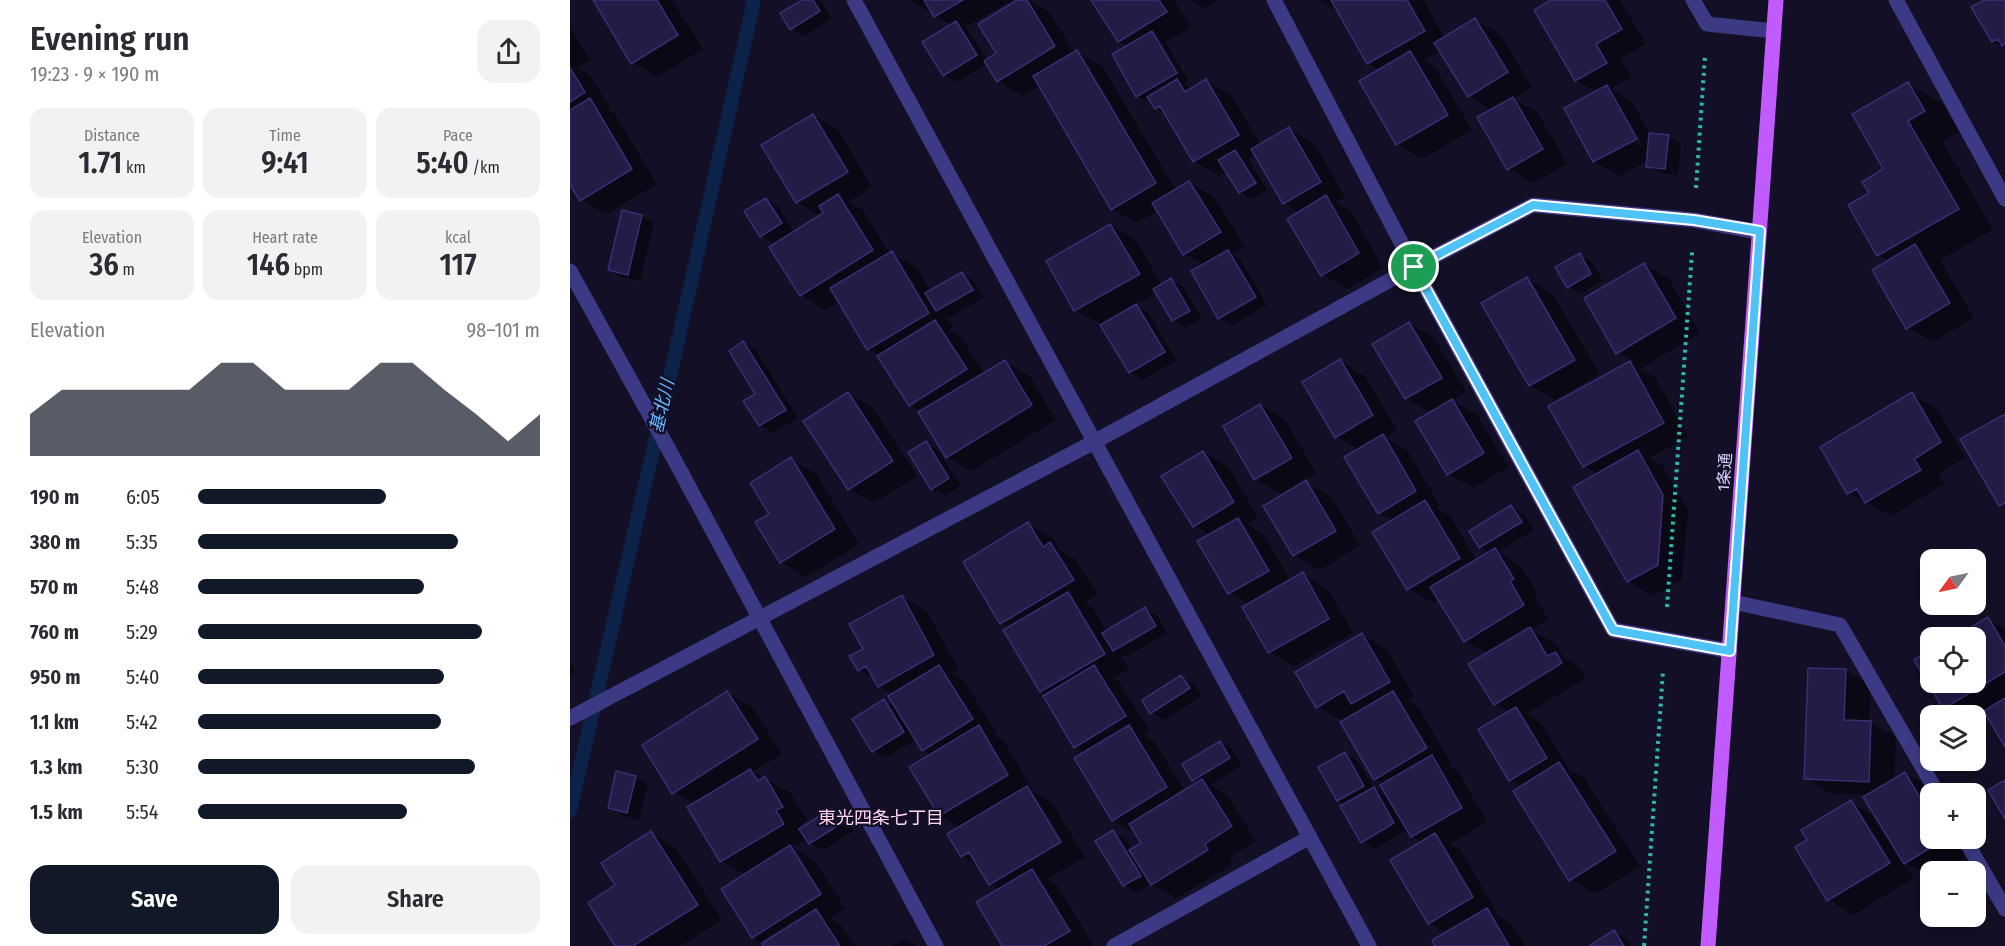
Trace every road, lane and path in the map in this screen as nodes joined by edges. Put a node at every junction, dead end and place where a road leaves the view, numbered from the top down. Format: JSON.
{"nodes":[{"id":1,"x":854,"y":0,"type":"edge"},
{"id":2,"x":1274,"y":0,"type":"edge"},
{"id":3,"x":1693,"y":0,"type":"edge"},
{"id":4,"x":1776,"y":0,"type":"edge"},
{"id":5,"x":1896,"y":0,"type":"edge"},
{"id":6,"x":1707,"y":24,"type":"junction"},
{"id":7,"x":1774,"y":31,"type":"junction"},
{"id":8,"x":2005,"y":199,"type":"edge"},
{"id":9,"x":1694,"y":220,"type":"junction"},
{"id":10,"x":1760,"y":231,"type":"junction"},
{"id":11,"x":1414,"y":267,"type":"junction"},
{"id":12,"x":570,"y":271,"type":"edge"},
{"id":13,"x":1094,"y":442,"type":"junction"},
{"id":14,"x":1733,"y":602,"type":"junction"},
{"id":15,"x":760,"y":619,"type":"junction"},
{"id":16,"x":1665,"y":640,"type":"junction"},
{"id":17,"x":1730,"y":651,"type":"junction"},
{"id":18,"x":570,"y":718,"type":"edge"},
{"id":19,"x":1932,"y":783,"type":"edge"},
{"id":20,"x":1310,"y":837,"type":"junction"},
{"id":21,"x":1970,"y":849,"type":"edge"},
{"id":22,"x":2005,"y":909,"type":"edge"},
{"id":23,"x":936,"y":946,"type":"edge"},
{"id":24,"x":1114,"y":946,"type":"edge"},
{"id":25,"x":1369,"y":946,"type":"edge"},
{"id":26,"x":1644,"y":946,"type":"edge"},
{"id":27,"x":1708,"y":946,"type":"edge"}],
"edges":[{"from":1,"to":13,"type":"street"},
{"from":2,"to":11,"type":"street"},
{"from":3,"to":6,"type":"street"},
{"from":4,"to":7,"type":"main road","name":"1条通"},
{"from":5,"to":8,"type":"street"},
{"from":6,"to":7,"type":"street"},
{"from":6,"to":9,"type":"path"},
{"from":7,"to":10,"type":"main road","name":"1条通"},
{"from":9,"to":10,"type":"street"},
{"from":9,"to":11,"type":"street"},
{"from":9,"to":16,"type":"path"},
{"from":10,"to":14,"type":"main road","name":"1条通"},
{"from":11,"to":13,"type":"street"},
{"from":11,"to":16,"type":"street"},
{"from":12,"to":15,"type":"street"},
{"from":13,"to":15,"type":"street"},
{"from":13,"to":20,"type":"street"},
{"from":14,"to":17,"type":"main road","name":"1条通"},
{"from":14,"to":19,"type":"street"},
{"from":15,"to":18,"type":"street"},
{"from":15,"to":23,"type":"street"},
{"from":16,"to":17,"type":"street"},
{"from":16,"to":26,"type":"path"},
{"from":17,"to":27,"type":"main road","name":"1条通"},
{"from":20,"to":24,"type":"street"},
{"from":20,"to":25,"type":"street"},
{"from":21,"to":22,"type":"street"}]}
